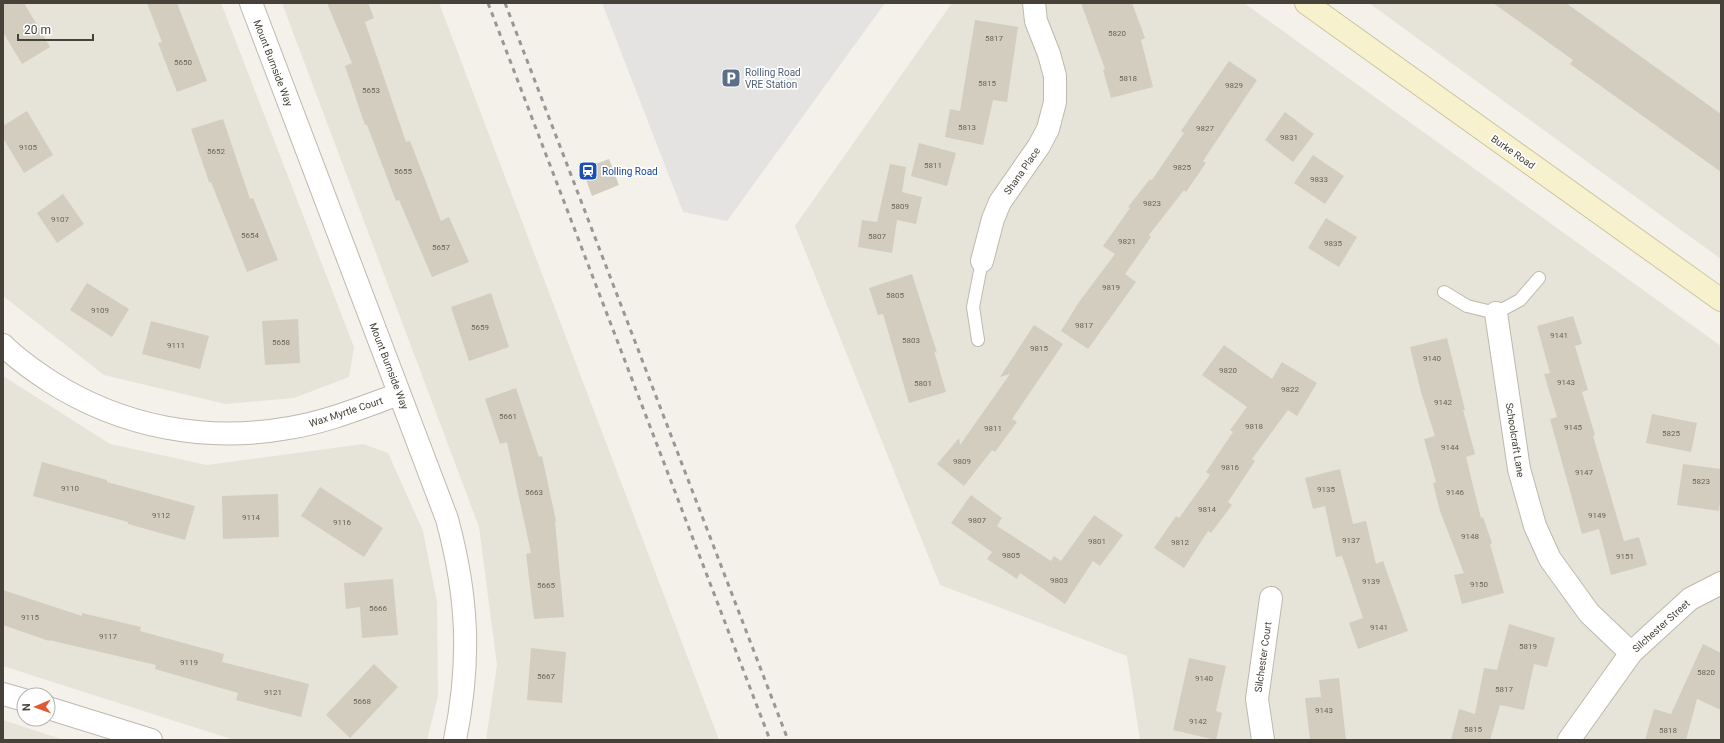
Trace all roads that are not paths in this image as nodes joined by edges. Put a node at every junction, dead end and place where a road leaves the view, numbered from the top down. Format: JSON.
{"nodes":[{"id":1,"x":251,"y":3,"type":"edge"},
{"id":2,"x":1034,"y":3,"type":"edge"},
{"id":3,"x":1306,"y":3,"type":"edge"},
{"id":4,"x":982,"y":261,"type":"joint"},
{"id":5,"x":1539,"y":278,"type":"dead end"},
{"id":6,"x":1444,"y":292,"type":"dead end"},
{"id":7,"x":1721,"y":300,"type":"edge"},
{"id":8,"x":1496,"y":312,"type":"junction"},
{"id":9,"x":978,"y":340,"type":"dead end"},
{"id":10,"x":3,"y":344,"type":"edge"},
{"id":11,"x":399,"y":394,"type":"junction"},
{"id":12,"x":1721,"y":583,"type":"edge"},
{"id":13,"x":1271,"y":598,"type":"dead end"},
{"id":14,"x":1631,"y":653,"type":"junction"},
{"id":15,"x":3,"y":694,"type":"edge"},
{"id":16,"x":16,"y":698,"type":"edge"},
{"id":17,"x":56,"y":710,"type":"edge"},
{"id":18,"x":151,"y":740,"type":"edge"},
{"id":19,"x":455,"y":740,"type":"edge"},
{"id":20,"x":1263,"y":740,"type":"edge"},
{"id":21,"x":1569,"y":740,"type":"edge"}],
"edges":[{"from":1,"to":11,"type":"street","name":"Mount Burnside Way"},
{"from":2,"to":4,"type":"street","name":"Shana Place"},
{"from":3,"to":7,"type":"street","name":"Burke Road"},
{"from":4,"to":9,"type":"lane","name":"Shana Place"},
{"from":5,"to":8,"type":"lane"},
{"from":6,"to":8,"type":"lane"},
{"from":8,"to":14,"type":"street","name":"Schoolcraft Lane"},
{"from":10,"to":11,"type":"street","name":"Wax Myrtle Court"},
{"from":11,"to":19,"type":"street","name":"Mount Burnside Way"},
{"from":12,"to":14,"type":"street","name":"Silchester Street"},
{"from":13,"to":20,"type":"street","name":"Silchester Court"},
{"from":14,"to":21,"type":"street","name":"Silchester Street"},
{"from":15,"to":16,"type":"street"},
{"from":17,"to":18,"type":"street"}]}
